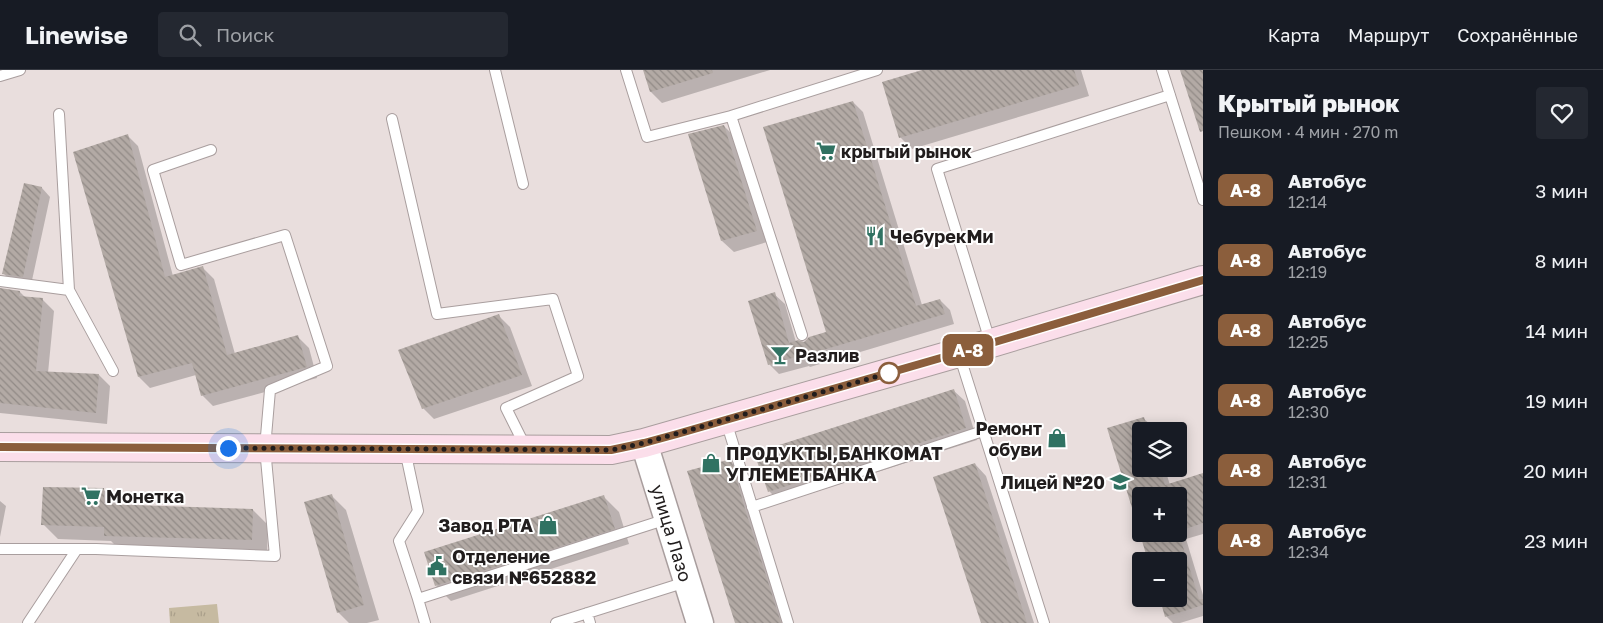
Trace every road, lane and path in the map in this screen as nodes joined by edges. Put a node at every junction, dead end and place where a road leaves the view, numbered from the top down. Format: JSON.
{"nodes":[{"id":1,"x":20,"y":70,"type":"edge"},
{"id":2,"x":495,"y":70,"type":"edge"},
{"id":3,"x":626,"y":70,"type":"edge"},
{"id":4,"x":877,"y":70,"type":"edge"},
{"id":5,"x":1162,"y":70,"type":"edge"},
{"id":6,"x":858,"y":73,"type":"edge"},
{"id":7,"x":0,"y":76,"type":"edge"},
{"id":8,"x":1170,"y":94,"type":"junction"},
{"id":9,"x":59,"y":114,"type":"dead end"},
{"id":10,"x":731,"y":116,"type":"junction"},
{"id":11,"x":392,"y":119,"type":"dead end"},
{"id":12,"x":211,"y":150,"type":"dead end"},
{"id":13,"x":522,"y":184,"type":"dead end"},
{"id":14,"x":1203,"y":200,"type":"edge"},
{"id":15,"x":1203,"y":280,"type":"edge"},
{"id":16,"x":0,"y":281,"type":"edge"},
{"id":17,"x":69,"y":290,"type":"junction"},
{"id":18,"x":802,"y":335,"type":"dead end"},
{"id":19,"x":991,"y":343,"type":"junction"},
{"id":20,"x":958,"y":353,"type":"junction"},
{"id":21,"x":113,"y":371,"type":"dead end"},
{"id":22,"x":725,"y":420,"type":"junction"},
{"id":23,"x":983,"y":431,"type":"junction"},
{"id":24,"x":644,"y":443,"type":"junction"},
{"id":25,"x":0,"y":447,"type":"edge"},
{"id":26,"x":266,"y":448,"type":"junction"},
{"id":27,"x":404,"y":449,"type":"junction"},
{"id":28,"x":526,"y":449,"type":"junction"},
{"id":29,"x":752,"y":506,"type":"junction"},
{"id":30,"x":668,"y":519,"type":"junction"},
{"id":31,"x":0,"y":549,"type":"edge"},
{"id":32,"x":77,"y":549,"type":"junction"},
{"id":33,"x":687,"y":582,"type":"junction"},
{"id":34,"x":418,"y":599,"type":"junction"},
{"id":35,"x":588,"y":618,"type":"edge"},
{"id":36,"x":28,"y":623,"type":"edge"},
{"id":37,"x":426,"y":623,"type":"edge"},
{"id":38,"x":556,"y":623,"type":"edge"},
{"id":39,"x":700,"y":623,"type":"edge"},
{"id":40,"x":788,"y":623,"type":"edge"},
{"id":41,"x":1044,"y":623,"type":"edge"}],
"edges":[{"from":1,"to":7,"type":"lane"},
{"from":2,"to":13,"type":"lane"},
{"from":3,"to":10,"type":"lane"},
{"from":4,"to":6,"type":"lane"},
{"from":5,"to":8,"type":"lane"},
{"from":6,"to":10,"type":"lane"},
{"from":8,"to":14,"type":"lane"},
{"from":8,"to":19,"type":"lane"},
{"from":9,"to":17,"type":"lane"},
{"from":10,"to":18,"type":"lane"},
{"from":11,"to":28,"type":"lane"},
{"from":12,"to":26,"type":"lane"},
{"from":15,"to":19,"type":"main road"},
{"from":16,"to":17,"type":"lane"},
{"from":17,"to":21,"type":"lane"},
{"from":19,"to":20,"type":"main road"},
{"from":20,"to":22,"type":"main road"},
{"from":20,"to":23,"type":"lane"},
{"from":22,"to":24,"type":"main road"},
{"from":22,"to":29,"type":"lane"},
{"from":23,"to":29,"type":"lane"},
{"from":23,"to":41,"type":"lane"},
{"from":24,"to":28,"type":"main road"},
{"from":24,"to":30,"type":"street","name":"улица Лазо"},
{"from":25,"to":26,"type":"main road"},
{"from":26,"to":27,"type":"main road"},
{"from":26,"to":32,"type":"lane"},
{"from":27,"to":28,"type":"main road"},
{"from":27,"to":34,"type":"lane"},
{"from":29,"to":40,"type":"lane"},
{"from":30,"to":33,"type":"street","name":"улица Лазо"},
{"from":30,"to":34,"type":"lane"},
{"from":31,"to":32,"type":"lane"},
{"from":32,"to":36,"type":"lane"},
{"from":33,"to":35,"type":"lane"},
{"from":33,"to":39,"type":"street","name":"улица Лазо"},
{"from":34,"to":37,"type":"lane"},
{"from":35,"to":38,"type":"lane"}]}
